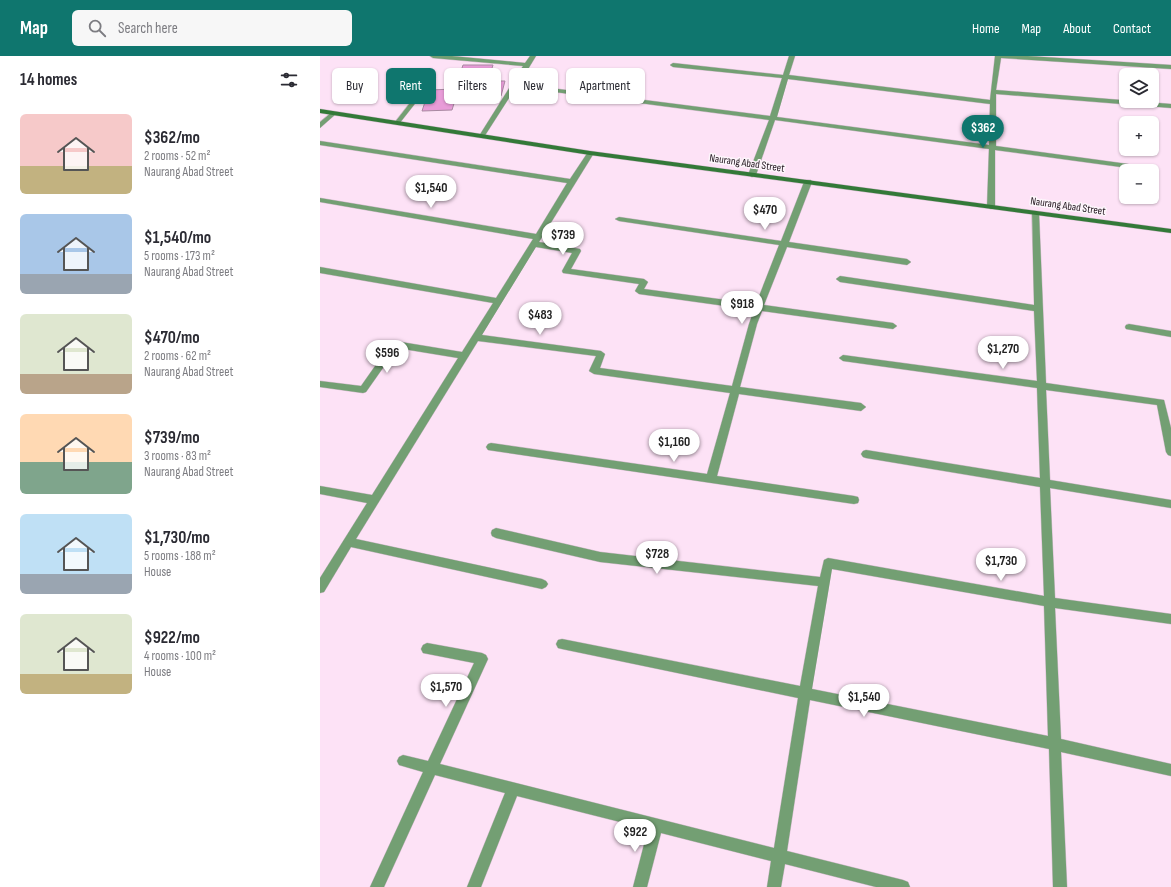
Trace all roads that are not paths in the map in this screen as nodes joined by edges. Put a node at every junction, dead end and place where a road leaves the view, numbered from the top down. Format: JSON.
{"nodes":[{"id":1,"x":433,"y":56,"type":"edge"},
{"id":2,"x":533,"y":56,"type":"edge"},
{"id":3,"x":792,"y":56,"type":"edge"},
{"id":4,"x":999,"y":56,"type":"edge"},
{"id":5,"x":527,"y":65,"type":"junction"},
{"id":6,"x":673,"y":65,"type":"dead end"},
{"id":7,"x":1171,"y":67,"type":"edge"},
{"id":8,"x":525,"y":68,"type":"edge"},
{"id":9,"x":786,"y":77,"type":"junction"},
{"id":10,"x":558,"y":91,"type":"edge"},
{"id":11,"x":993,"y":92,"type":"junction"},
{"id":12,"x":509,"y":94,"type":"edge"},
{"id":13,"x":993,"y":102,"type":"junction"},
{"id":14,"x":412,"y":104,"type":"edge"},
{"id":15,"x":1171,"y":106,"type":"edge"},
{"id":16,"x":320,"y":111,"type":"edge"},
{"id":17,"x":334,"y":113,"type":"junction"},
{"id":18,"x":773,"y":118,"type":"junction"},
{"id":19,"x":397,"y":123,"type":"junction"},
{"id":20,"x":320,"y":126,"type":"edge"},
{"id":21,"x":482,"y":136,"type":"junction"},
{"id":22,"x":320,"y":143,"type":"edge"},
{"id":23,"x":992,"y":148,"type":"junction"},
{"id":24,"x":590,"y":153,"type":"junction"},
{"id":25,"x":1119,"y":165,"type":"edge"},
{"id":26,"x":752,"y":175,"type":"junction"},
{"id":27,"x":572,"y":182,"type":"junction"},
{"id":28,"x":808,"y":182,"type":"junction"},
{"id":29,"x":320,"y":200,"type":"edge"},
{"id":30,"x":991,"y":207,"type":"junction"},
{"id":31,"x":1035,"y":213,"type":"junction"},
{"id":32,"x":619,"y":219,"type":"dead end"},
{"id":33,"x":1171,"y":231,"type":"edge"},
{"id":34,"x":536,"y":240,"type":"junction"},
{"id":35,"x":785,"y":244,"type":"junction"},
{"id":36,"x":907,"y":262,"type":"dead end"},
{"id":37,"x":320,"y":270,"type":"edge"},
{"id":38,"x":840,"y":279,"type":"dead end"},
{"id":39,"x":498,"y":301,"type":"junction"},
{"id":40,"x":759,"y":309,"type":"junction"},
{"id":41,"x":1039,"y":309,"type":"junction"},
{"id":42,"x":893,"y":326,"type":"dead end"},
{"id":43,"x":1129,"y":327,"type":"dead end"},
{"id":44,"x":1171,"y":334,"type":"edge"},
{"id":45,"x":476,"y":337,"type":"junction"},
{"id":46,"x":464,"y":356,"type":"junction"},
{"id":47,"x":843,"y":358,"type":"dead end"},
{"id":48,"x":320,"y":384,"type":"edge"},
{"id":49,"x":1041,"y":386,"type":"junction"},
{"id":50,"x":735,"y":390,"type":"junction"},
{"id":51,"x":861,"y":407,"type":"dead end"},
{"id":52,"x":492,"y":447,"type":"dead end"},
{"id":53,"x":1171,"y":452,"type":"edge"},
{"id":54,"x":866,"y":454,"type":"dead end"},
{"id":55,"x":711,"y":479,"type":"junction"},
{"id":56,"x":1045,"y":483,"type":"junction"},
{"id":57,"x":320,"y":490,"type":"edge"},
{"id":58,"x":374,"y":500,"type":"junction"},
{"id":59,"x":854,"y":500,"type":"dead end"},
{"id":60,"x":1171,"y":504,"type":"edge"},
{"id":61,"x":496,"y":533,"type":"dead end"},
{"id":62,"x":348,"y":542,"type":"junction"},
{"id":63,"x":824,"y":582,"type":"junction"},
{"id":64,"x":542,"y":584,"type":"dead end"},
{"id":65,"x":320,"y":588,"type":"edge"},
{"id":66,"x":1050,"y":602,"type":"junction"},
{"id":67,"x":1171,"y":619,"type":"edge"},
{"id":68,"x":562,"y":644,"type":"dead end"},
{"id":69,"x":427,"y":649,"type":"dead end"},
{"id":70,"x":805,"y":694,"type":"junction"},
{"id":71,"x":1055,"y":744,"type":"junction"},
{"id":72,"x":403,"y":761,"type":"dead end"},
{"id":73,"x":431,"y":768,"type":"junction"},
{"id":74,"x":1171,"y":770,"type":"edge"},
{"id":75,"x":513,"y":789,"type":"junction"},
{"id":76,"x":656,"y":826,"type":"junction"},
{"id":77,"x":779,"y":856,"type":"junction"},
{"id":78,"x":377,"y":887,"type":"edge"},
{"id":79,"x":474,"y":887,"type":"edge"},
{"id":80,"x":640,"y":887,"type":"edge"},
{"id":81,"x":774,"y":887,"type":"edge"},
{"id":82,"x":903,"y":887,"type":"edge"},
{"id":83,"x":1060,"y":887,"type":"edge"}],
"edges":[{"from":1,"to":5,"type":"street"},
{"from":2,"to":5,"type":"street"},
{"from":3,"to":9,"type":"street"},
{"from":4,"to":7,"type":"street"},
{"from":4,"to":11,"type":"street"},
{"from":5,"to":8,"type":"street"},
{"from":6,"to":9,"type":"street"},
{"from":9,"to":13,"type":"street"},
{"from":9,"to":18,"type":"street"},
{"from":10,"to":18,"type":"street"},
{"from":11,"to":13,"type":"street"},
{"from":11,"to":15,"type":"street"},
{"from":12,"to":21,"type":"street"},
{"from":13,"to":23,"type":"street"},
{"from":14,"to":19,"type":"street"},
{"from":16,"to":17,"type":"street","name":"Naurang Abad Street"},
{"from":17,"to":19,"type":"street","name":"Naurang Abad Street"},
{"from":17,"to":20,"type":"street"},
{"from":18,"to":23,"type":"street"},
{"from":18,"to":26,"type":"street"},
{"from":19,"to":21,"type":"street","name":"Naurang Abad Street"},
{"from":21,"to":24,"type":"street","name":"Naurang Abad Street"},
{"from":22,"to":27,"type":"street"},
{"from":23,"to":25,"type":"street"},
{"from":23,"to":30,"type":"street"},
{"from":24,"to":26,"type":"street","name":"Naurang Abad Street"},
{"from":24,"to":27,"type":"street"},
{"from":26,"to":28,"type":"street","name":"Naurang Abad Street"},
{"from":27,"to":34,"type":"street"},
{"from":28,"to":30,"type":"street","name":"Naurang Abad Street"},
{"from":28,"to":35,"type":"street"},
{"from":29,"to":34,"type":"street"},
{"from":30,"to":31,"type":"street","name":"Naurang Abad Street"},
{"from":31,"to":33,"type":"street","name":"Naurang Abad Street"},
{"from":31,"to":41,"type":"street"},
{"from":32,"to":35,"type":"street"},
{"from":34,"to":39,"type":"street"},
{"from":34,"to":40,"type":"street"},
{"from":35,"to":36,"type":"street"},
{"from":35,"to":40,"type":"street"},
{"from":37,"to":39,"type":"street"},
{"from":38,"to":41,"type":"street"},
{"from":39,"to":45,"type":"street"},
{"from":40,"to":42,"type":"street"},
{"from":40,"to":50,"type":"street"},
{"from":41,"to":49,"type":"street"},
{"from":43,"to":44,"type":"street"},
{"from":45,"to":46,"type":"street"},
{"from":45,"to":50,"type":"street"},
{"from":46,"to":48,"type":"street"},
{"from":46,"to":58,"type":"street"},
{"from":47,"to":49,"type":"street"},
{"from":49,"to":53,"type":"street"},
{"from":49,"to":56,"type":"street"},
{"from":50,"to":51,"type":"street"},
{"from":50,"to":55,"type":"street"},
{"from":52,"to":55,"type":"street"},
{"from":54,"to":56,"type":"street"},
{"from":55,"to":59,"type":"street"},
{"from":56,"to":60,"type":"street"},
{"from":56,"to":66,"type":"street"},
{"from":57,"to":58,"type":"street"},
{"from":58,"to":62,"type":"street"},
{"from":61,"to":63,"type":"street"},
{"from":62,"to":64,"type":"street"},
{"from":62,"to":65,"type":"street"},
{"from":63,"to":66,"type":"street"},
{"from":63,"to":70,"type":"street"},
{"from":66,"to":67,"type":"street"},
{"from":66,"to":71,"type":"street"},
{"from":68,"to":70,"type":"street"},
{"from":69,"to":73,"type":"street"},
{"from":70,"to":71,"type":"street"},
{"from":70,"to":77,"type":"street"},
{"from":71,"to":74,"type":"street"},
{"from":71,"to":83,"type":"street"},
{"from":72,"to":73,"type":"street"},
{"from":73,"to":75,"type":"street"},
{"from":73,"to":78,"type":"street"},
{"from":75,"to":76,"type":"street"},
{"from":75,"to":79,"type":"street"},
{"from":76,"to":77,"type":"street"},
{"from":76,"to":80,"type":"street"},
{"from":77,"to":81,"type":"street"},
{"from":77,"to":82,"type":"street"}]}
